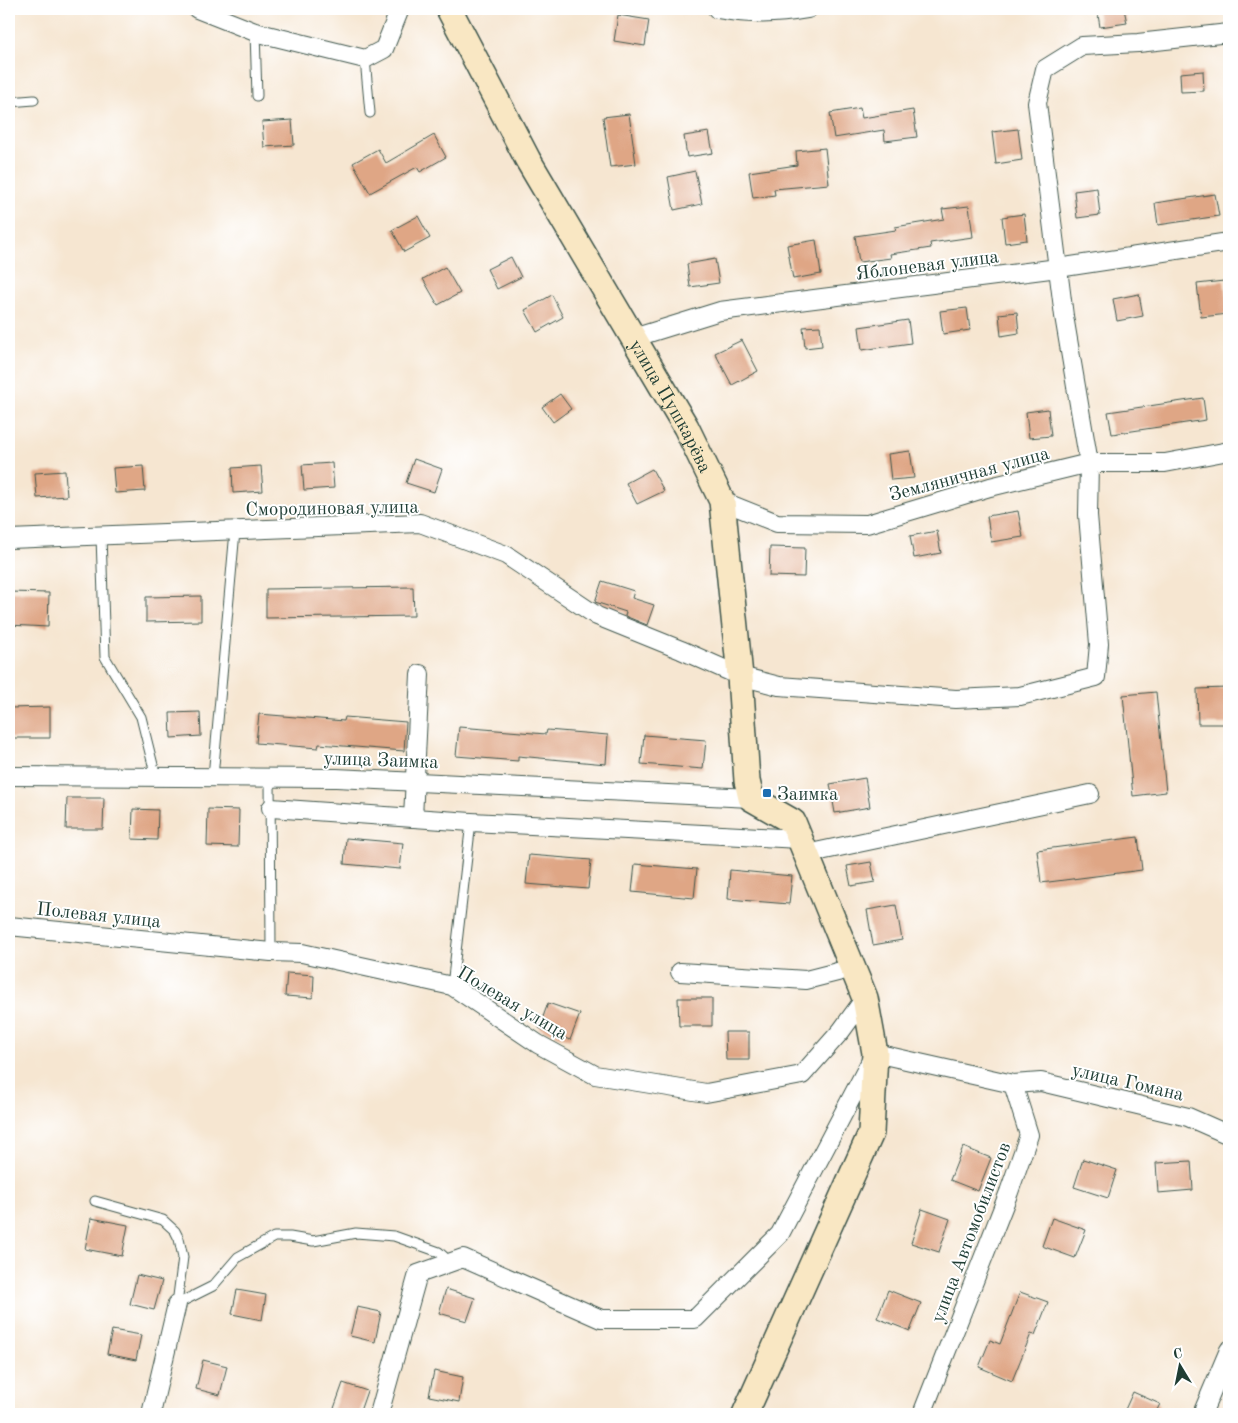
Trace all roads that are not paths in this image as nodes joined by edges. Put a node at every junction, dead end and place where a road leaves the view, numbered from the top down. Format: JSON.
{"nodes":[{"id":1,"x":197,"y":9,"type":"edge"},
{"id":2,"x":449,"y":9,"type":"edge"},
{"id":3,"x":717,"y":9,"type":"edge"},
{"id":4,"x":808,"y":9,"type":"edge"},
{"id":5,"x":396,"y":12,"type":"edge"},
{"id":6,"x":256,"y":32,"type":"junction"},
{"id":7,"x":1229,"y":32,"type":"edge"},
{"id":8,"x":365,"y":58,"type":"junction"},
{"id":9,"x":257,"y":96,"type":"dead end"},
{"id":10,"x":34,"y":100,"type":"dead end"},
{"id":11,"x":9,"y":102,"type":"edge"},
{"id":12,"x":370,"y":113,"type":"dead end"},
{"id":13,"x":1229,"y":242,"type":"edge"},
{"id":14,"x":1058,"y":268,"type":"junction"},
{"id":15,"x":634,"y":338,"type":"junction"},
{"id":16,"x":1229,"y":451,"type":"edge"},
{"id":17,"x":1089,"y":463,"type":"junction"},
{"id":18,"x":722,"y":501,"type":"junction"},
{"id":19,"x":235,"y":531,"type":"junction"},
{"id":20,"x":102,"y":536,"type":"junction"},
{"id":21,"x":9,"y":540,"type":"edge"},
{"id":22,"x":420,"y":674,"type":"dead end"},
{"id":23,"x":740,"y":676,"type":"junction"},
{"id":24,"x":9,"y":776,"type":"edge"},
{"id":25,"x":156,"y":776,"type":"junction"},
{"id":26,"x":213,"y":777,"type":"junction"},
{"id":27,"x":270,"y":777,"type":"junction"},
{"id":28,"x":416,"y":782,"type":"junction"},
{"id":29,"x":1090,"y":794,"type":"dead end"},
{"id":30,"x":750,"y":798,"type":"junction"},
{"id":31,"x":271,"y":808,"type":"junction"},
{"id":32,"x":413,"y":818,"type":"junction"},
{"id":33,"x":471,"y":822,"type":"junction"},
{"id":34,"x":799,"y":839,"type":"junction"},
{"id":35,"x":9,"y":926,"type":"edge"},
{"id":36,"x":271,"y":952,"type":"junction"},
{"id":37,"x":853,"y":968,"type":"junction"},
{"id":38,"x":680,"y":972,"type":"dead end"},
{"id":39,"x":452,"y":986,"type":"junction"},
{"id":40,"x":865,"y":998,"type":"junction"},
{"id":41,"x":875,"y":1053,"type":"junction"},
{"id":42,"x":1014,"y":1084,"type":"junction"},
{"id":43,"x":1229,"y":1135,"type":"edge"},
{"id":44,"x":96,"y":1202,"type":"dead end"},
{"id":45,"x":450,"y":1262,"type":"junction"},
{"id":46,"x":177,"y":1304,"type":"junction"},
{"id":47,"x":1229,"y":1350,"type":"edge"},
{"id":48,"x":151,"y":1414,"type":"edge"},
{"id":49,"x":379,"y":1414,"type":"edge"},
{"id":50,"x":745,"y":1414,"type":"edge"},
{"id":51,"x":922,"y":1414,"type":"edge"},
{"id":52,"x":1202,"y":1414,"type":"edge"}],
"edges":[{"from":1,"to":6,"type":"street"},
{"from":2,"to":15,"type":"street","name":"улица Пушкарёва"},
{"from":3,"to":4,"type":"street"},
{"from":5,"to":8,"type":"street"},
{"from":6,"to":8,"type":"street"},
{"from":6,"to":9,"type":"lane"},
{"from":7,"to":14,"type":"street"},
{"from":8,"to":12,"type":"lane"},
{"from":10,"to":11,"type":"lane"},
{"from":13,"to":14,"type":"street","name":"Яблоневая улица"},
{"from":14,"to":15,"type":"street","name":"Яблоневая улица"},
{"from":14,"to":17,"type":"street"},
{"from":15,"to":18,"type":"street","name":"улица Пушкарёва"},
{"from":16,"to":17,"type":"street","name":"Земляничная улица"},
{"from":17,"to":18,"type":"street","name":"Земляничная улица"},
{"from":17,"to":23,"type":"street","name":"Смородиновая улица"},
{"from":18,"to":23,"type":"street","name":"улица Пушкарёва"},
{"from":19,"to":20,"type":"street","name":"Смородиновая улица"},
{"from":19,"to":23,"type":"street","name":"Смородиновая улица"},
{"from":19,"to":26,"type":"lane"},
{"from":20,"to":21,"type":"street","name":"Смородиновая улица"},
{"from":20,"to":25,"type":"lane"},
{"from":22,"to":28,"type":"street"},
{"from":23,"to":30,"type":"street","name":"улица Пушкарёва"},
{"from":24,"to":25,"type":"street","name":"улица Заимка"},
{"from":25,"to":26,"type":"street","name":"улица Заимка"},
{"from":26,"to":27,"type":"street","name":"улица Заимка"},
{"from":27,"to":28,"type":"street","name":"улица Заимка"},
{"from":27,"to":31,"type":"lane"},
{"from":28,"to":30,"type":"street","name":"улица Заимка"},
{"from":28,"to":32,"type":"street"},
{"from":29,"to":34,"type":"street"},
{"from":30,"to":34,"type":"street"},
{"from":31,"to":32,"type":"street"},
{"from":31,"to":36,"type":"lane"},
{"from":32,"to":33,"type":"street"},
{"from":33,"to":34,"type":"street"},
{"from":33,"to":39,"type":"lane"},
{"from":34,"to":37,"type":"street"},
{"from":35,"to":36,"type":"street","name":"Полевая улица"},
{"from":36,"to":39,"type":"street","name":"Полевая улица"},
{"from":37,"to":38,"type":"street"},
{"from":37,"to":40,"type":"street"},
{"from":39,"to":40,"type":"street","name":"Полевая улица"},
{"from":40,"to":41,"type":"street"},
{"from":41,"to":42,"type":"street"},
{"from":41,"to":45,"type":"street"},
{"from":41,"to":50,"type":"street"},
{"from":42,"to":43,"type":"street","name":"улица Гомана"},
{"from":42,"to":51,"type":"street","name":"улица Автомобилистов"},
{"from":44,"to":46,"type":"lane"},
{"from":45,"to":46,"type":"lane"},
{"from":45,"to":49,"type":"street"},
{"from":46,"to":48,"type":"street"},
{"from":47,"to":52,"type":"street"}]}
